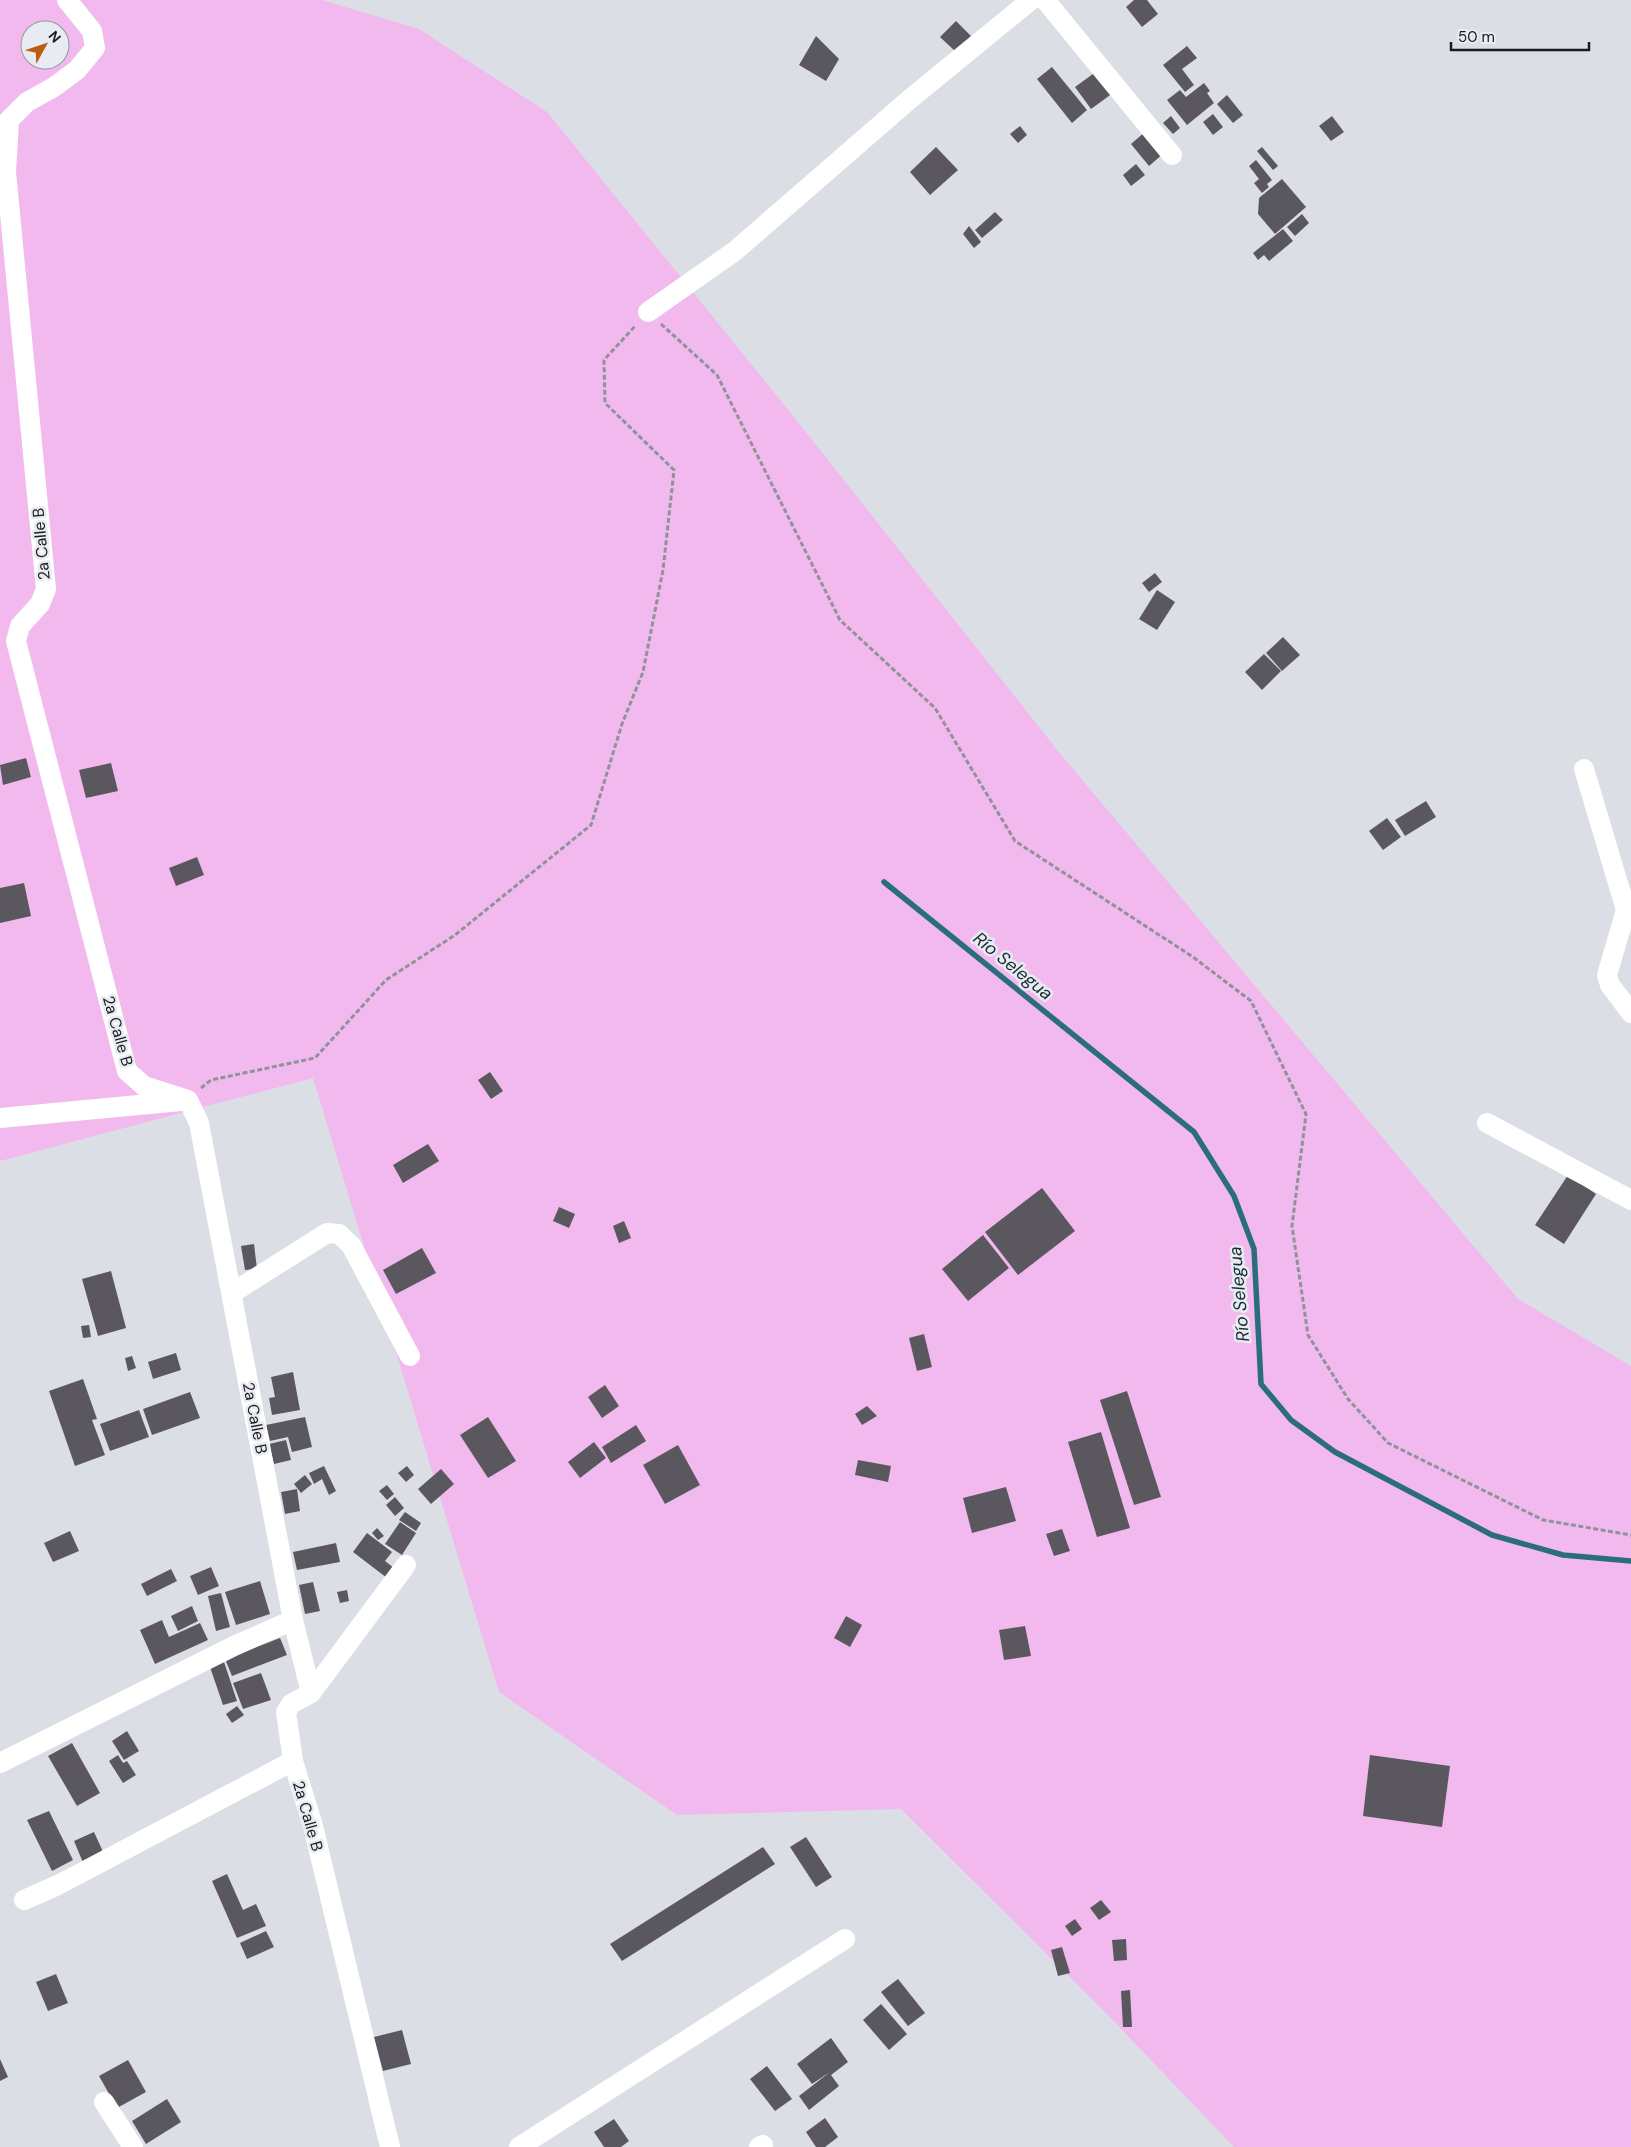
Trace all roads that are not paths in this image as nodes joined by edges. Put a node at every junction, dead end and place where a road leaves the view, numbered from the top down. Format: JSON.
{"nodes":[{"id":1,"x":67,"y":0,"type":"edge"},
{"id":2,"x":1031,"y":0,"type":"edge"},
{"id":3,"x":1045,"y":0,"type":"edge"},
{"id":4,"x":1172,"y":155,"type":"dead end"},
{"id":5,"x":648,"y":312,"type":"road end"},
{"id":6,"x":1584,"y":769,"type":"dead end"},
{"id":7,"x":1631,"y":1013,"type":"edge"},
{"id":8,"x":188,"y":1100,"type":"junction"},
{"id":9,"x":0,"y":1118,"type":"edge"},
{"id":10,"x":1487,"y":1123,"type":"dead end"},
{"id":11,"x":1631,"y":1200,"type":"edge"},
{"id":12,"x":232,"y":1293,"type":"junction"},
{"id":13,"x":410,"y":1356,"type":"dead end"},
{"id":14,"x":406,"y":1565,"type":"dead end"},
{"id":15,"x":293,"y":1620,"type":"junction"},
{"id":16,"x":311,"y":1693,"type":"junction"},
{"id":17,"x":293,"y":1761,"type":"junction"},
{"id":18,"x":0,"y":1763,"type":"edge"},
{"id":19,"x":24,"y":1900,"type":"dead end"},
{"id":20,"x":845,"y":1939,"type":"dead end"},
{"id":21,"x":104,"y":2102,"type":"dead end"},
{"id":22,"x":133,"y":2147,"type":"edge"},
{"id":23,"x":390,"y":2147,"type":"edge"},
{"id":24,"x":519,"y":2147,"type":"edge"}],
"edges":[{"from":1,"to":8,"type":"street","name":"2a Calle B"},
{"from":2,"to":5,"type":"street"},
{"from":3,"to":4,"type":"street"},
{"from":6,"to":7,"type":"street"},
{"from":8,"to":9,"type":"street"},
{"from":8,"to":12,"type":"street","name":"2a Calle B"},
{"from":10,"to":11,"type":"street"},
{"from":12,"to":13,"type":"street"},
{"from":12,"to":15,"type":"street","name":"2a Calle B"},
{"from":14,"to":16,"type":"street"},
{"from":15,"to":16,"type":"street","name":"2a Calle B"},
{"from":15,"to":18,"type":"street"},
{"from":16,"to":17,"type":"street","name":"2a Calle B"},
{"from":17,"to":19,"type":"street"},
{"from":17,"to":23,"type":"street","name":"2a Calle B"},
{"from":20,"to":24,"type":"street"},
{"from":21,"to":22,"type":"street"}]}
